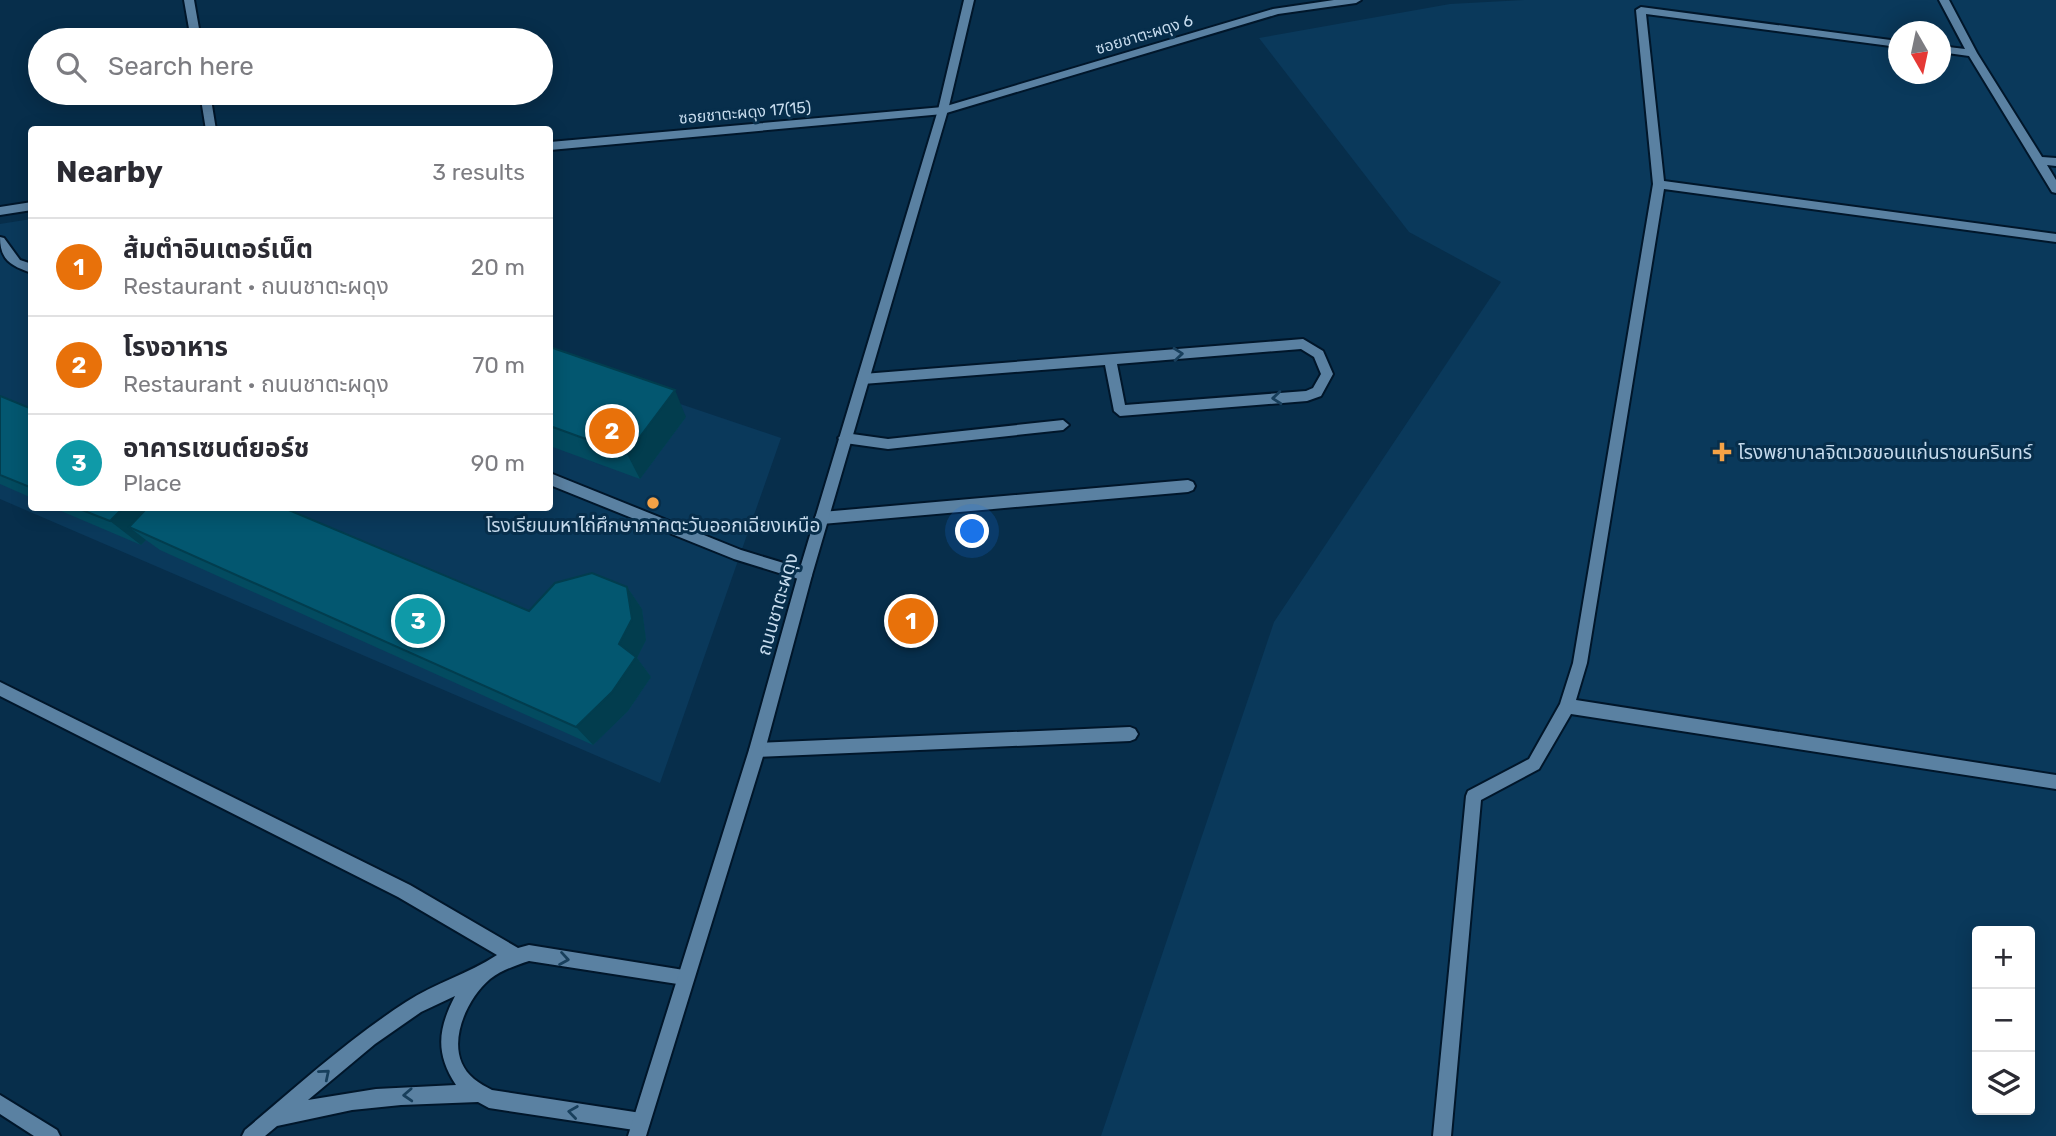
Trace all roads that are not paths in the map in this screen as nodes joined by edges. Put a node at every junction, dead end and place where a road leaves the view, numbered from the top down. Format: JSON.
{"nodes":[{"id":1,"x":189,"y":0,"type":"edge"},
{"id":2,"x":969,"y":0,"type":"edge"},
{"id":3,"x":1356,"y":0,"type":"edge"},
{"id":4,"x":1944,"y":0,"type":"edge"},
{"id":5,"x":194,"y":28,"type":"edge"},
{"id":6,"x":1888,"y":43,"type":"edge"},
{"id":7,"x":1951,"y":50,"type":"edge"},
{"id":8,"x":1972,"y":53,"type":"junction"},
{"id":9,"x":207,"y":105,"type":"edge"},
{"id":10,"x":943,"y":110,"type":"junction"},
{"id":11,"x":210,"y":126,"type":"edge"},
{"id":12,"x":553,"y":146,"type":"edge"},
{"id":13,"x":2038,"y":160,"type":"junction"},
{"id":14,"x":2056,"y":162,"type":"edge"},
{"id":15,"x":1659,"y":184,"type":"junction"},
{"id":16,"x":2056,"y":189,"type":"edge"},
{"id":17,"x":28,"y":207,"type":"edge"},
{"id":18,"x":0,"y":211,"type":"edge"},
{"id":19,"x":2056,"y":237,"type":"edge"},
{"id":20,"x":0,"y":241,"type":"edge"},
{"id":21,"x":28,"y":268,"type":"edge"},
{"id":22,"x":1110,"y":359,"type":"junction"},
{"id":23,"x":863,"y":379,"type":"junction"},
{"id":24,"x":1063,"y":425,"type":"dead end"},
{"id":25,"x":845,"y":438,"type":"junction"},
{"id":26,"x":553,"y":480,"type":"edge"},
{"id":27,"x":1188,"y":486,"type":"dead end"},
{"id":28,"x":822,"y":518,"type":"junction"},
{"id":29,"x":805,"y":575,"type":"junction"},
{"id":30,"x":0,"y":690,"type":"edge"},
{"id":31,"x":1567,"y":706,"type":"junction"},
{"id":32,"x":1130,"y":734,"type":"dead end"},
{"id":33,"x":757,"y":750,"type":"junction"},
{"id":34,"x":2056,"y":782,"type":"edge"},
{"id":35,"x":514,"y":955,"type":"junction"},
{"id":36,"x":481,"y":976,"type":"junction"},
{"id":37,"x":684,"y":977,"type":"junction"},
{"id":38,"x":477,"y":1094,"type":"junction"},
{"id":39,"x":0,"y":1104,"type":"edge"},
{"id":40,"x":273,"y":1118,"type":"junction"},
{"id":41,"x":639,"y":1129,"type":"edge"},
{"id":42,"x":51,"y":1136,"type":"edge"},
{"id":43,"x":251,"y":1136,"type":"edge"},
{"id":44,"x":1442,"y":1136,"type":"edge"}],
"edges":[{"from":1,"to":5,"type":"street"},
{"from":2,"to":10,"type":"street","name":"ถนนชาตะผดุง"},
{"from":3,"to":10,"type":"street","name":"ซอยชาตะผดุง 6"},
{"from":4,"to":8,"type":"street"},
{"from":6,"to":15,"type":"street"},
{"from":7,"to":8,"type":"street"},
{"from":8,"to":13,"type":"street"},
{"from":9,"to":11,"type":"street"},
{"from":10,"to":12,"type":"street","name":"ซอยชาตะผดุง 17(15)"},
{"from":10,"to":23,"type":"street","name":"ถนนชาตะผดุง"},
{"from":13,"to":14,"type":"street"},
{"from":13,"to":16,"type":"street"},
{"from":15,"to":19,"type":"street"},
{"from":15,"to":31,"type":"street"},
{"from":17,"to":18,"type":"street"},
{"from":20,"to":21,"type":"street"},
{"from":22,"to":22,"type":"street","one_way":true},
{"from":22,"to":23,"type":"street"},
{"from":23,"to":25,"type":"street","name":"ถนนชาตะผดุง"},
{"from":24,"to":25,"type":"street"},
{"from":25,"to":28,"type":"street","name":"ถนนชาตะผดุง"},
{"from":26,"to":29,"type":"street"},
{"from":27,"to":28,"type":"street"},
{"from":28,"to":29,"type":"street","name":"ถนนชาตะผดุง"},
{"from":29,"to":33,"type":"street","name":"ถนนชาตะผดุง"},
{"from":30,"to":35,"type":"street"},
{"from":31,"to":34,"type":"street"},
{"from":31,"to":44,"type":"street"},
{"from":32,"to":33,"type":"street"},
{"from":33,"to":37,"type":"street","name":"ถนนชาตะผดุง"},
{"from":35,"to":36,"type":"street"},
{"from":35,"to":37,"type":"street","one_way":true},
{"from":36,"to":38,"type":"street"},
{"from":40,"to":36,"type":"street","one_way":true},
{"from":37,"to":41,"type":"street","name":"ถนนชาตะผดุง"},
{"from":38,"to":40,"type":"street","one_way":true},
{"from":41,"to":38,"type":"street","one_way":true},
{"from":39,"to":42,"type":"street"},
{"from":40,"to":43,"type":"street"}]}
